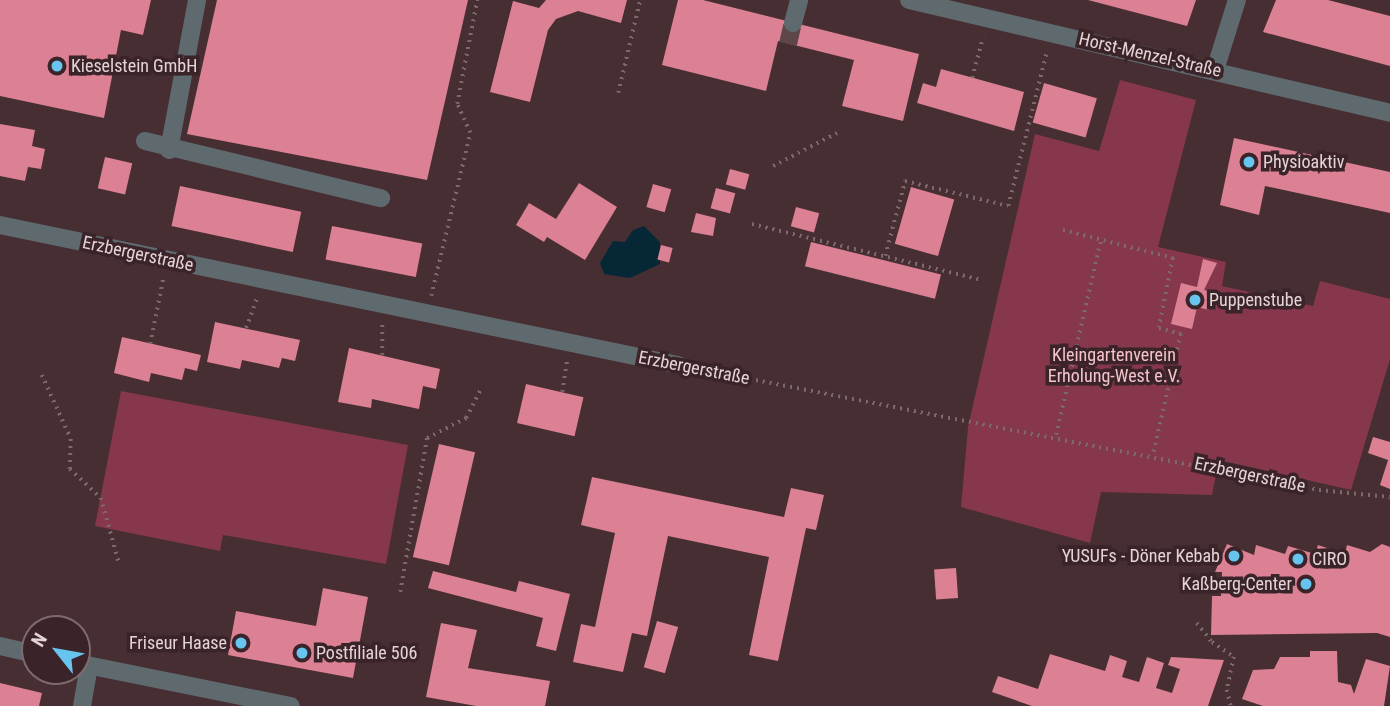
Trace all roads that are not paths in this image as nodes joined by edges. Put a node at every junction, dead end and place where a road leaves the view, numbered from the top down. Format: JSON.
{"nodes":[{"id":1,"x":197,"y":0,"type":"edge"},
{"id":2,"x":799,"y":0,"type":"edge"},
{"id":3,"x":909,"y":0,"type":"edge"},
{"id":4,"x":1237,"y":0,"type":"edge"},
{"id":5,"x":793,"y":23,"type":"tunnel mouth"},
{"id":6,"x":1215,"y":70,"type":"junction"},
{"id":7,"x":1390,"y":113,"type":"edge"},
{"id":8,"x":145,"y":141,"type":"dead end"},
{"id":9,"x":169,"y":150,"type":"junction"},
{"id":10,"x":381,"y":198,"type":"dead end"},
{"id":11,"x":0,"y":225,"type":"edge"},
{"id":12,"x":678,"y":365,"type":"road end"},
{"id":13,"x":0,"y":646,"type":"edge"},
{"id":14,"x":21,"y":650,"type":"edge"},
{"id":15,"x":91,"y":666,"type":"edge"},
{"id":16,"x":82,"y":685,"type":"edge"},
{"id":17,"x":82,"y":706,"type":"edge"},
{"id":18,"x":291,"y":706,"type":"edge"}],
"edges":[{"from":1,"to":9,"type":"street"},
{"from":2,"to":5,"type":"street"},
{"from":3,"to":6,"type":"street","name":"Horst-Menzel-Straße"},
{"from":4,"to":6,"type":"street"},
{"from":6,"to":7,"type":"street","name":"Horst-Menzel-Straße"},
{"from":8,"to":9,"type":"street"},
{"from":9,"to":10,"type":"street"},
{"from":11,"to":12,"type":"street","name":"Erzbergerstraße"},
{"from":13,"to":14,"type":"street"},
{"from":15,"to":18,"type":"street"},
{"from":16,"to":17,"type":"street"}]}
